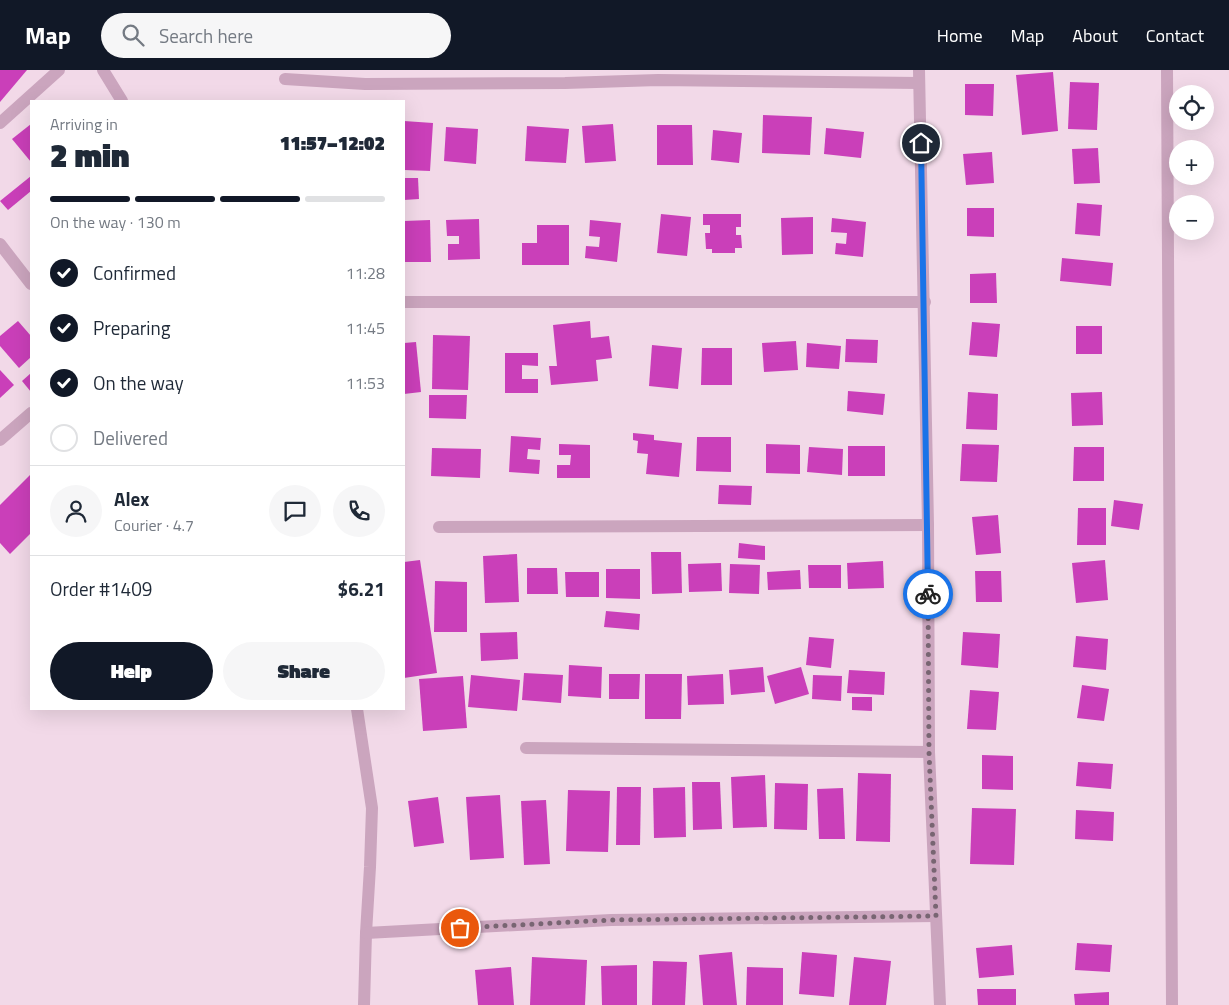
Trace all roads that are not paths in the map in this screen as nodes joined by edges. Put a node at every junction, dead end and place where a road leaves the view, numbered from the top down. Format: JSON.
{"nodes":[{"id":1,"x":59,"y":70,"type":"edge"},
{"id":2,"x":103,"y":70,"type":"edge"},
{"id":3,"x":1167,"y":70,"type":"edge"},
{"id":4,"x":919,"y":76,"type":"edge"},
{"id":5,"x":285,"y":79,"type":"dead end"},
{"id":6,"x":121,"y":100,"type":"edge"},
{"id":7,"x":0,"y":123,"type":"edge"},
{"id":8,"x":0,"y":244,"type":"edge"},
{"id":9,"x":30,"y":283,"type":"edge"},
{"id":10,"x":405,"y":302,"type":"edge"},
{"id":11,"x":925,"y":302,"type":"junction"},
{"id":12,"x":30,"y":414,"type":"edge"},
{"id":13,"x":0,"y":440,"type":"edge"},
{"id":14,"x":928,"y":525,"type":"junction"},
{"id":15,"x":439,"y":527,"type":"dead end"},
{"id":16,"x":357,"y":710,"type":"edge"},
{"id":17,"x":526,"y":748,"type":"dead end"},
{"id":18,"x":929,"y":752,"type":"junction"},
{"id":19,"x":936,"y":916,"type":"junction"},
{"id":20,"x":366,"y":933,"type":"junction"},
{"id":21,"x":364,"y":1005,"type":"edge"},
{"id":22,"x":940,"y":1005,"type":"edge"},
{"id":23,"x":1172,"y":1005,"type":"edge"}],
"edges":[{"from":1,"to":7,"type":"street"},
{"from":2,"to":6,"type":"street"},
{"from":3,"to":23,"type":"street"},
{"from":4,"to":5,"type":"street"},
{"from":4,"to":11,"type":"street"},
{"from":8,"to":9,"type":"street"},
{"from":10,"to":11,"type":"street"},
{"from":11,"to":14,"type":"street"},
{"from":12,"to":13,"type":"street"},
{"from":14,"to":15,"type":"street"},
{"from":14,"to":18,"type":"street"},
{"from":16,"to":20,"type":"street"},
{"from":17,"to":18,"type":"street"},
{"from":18,"to":19,"type":"street"},
{"from":19,"to":20,"type":"street"},
{"from":19,"to":22,"type":"street"},
{"from":20,"to":21,"type":"street"}]}
